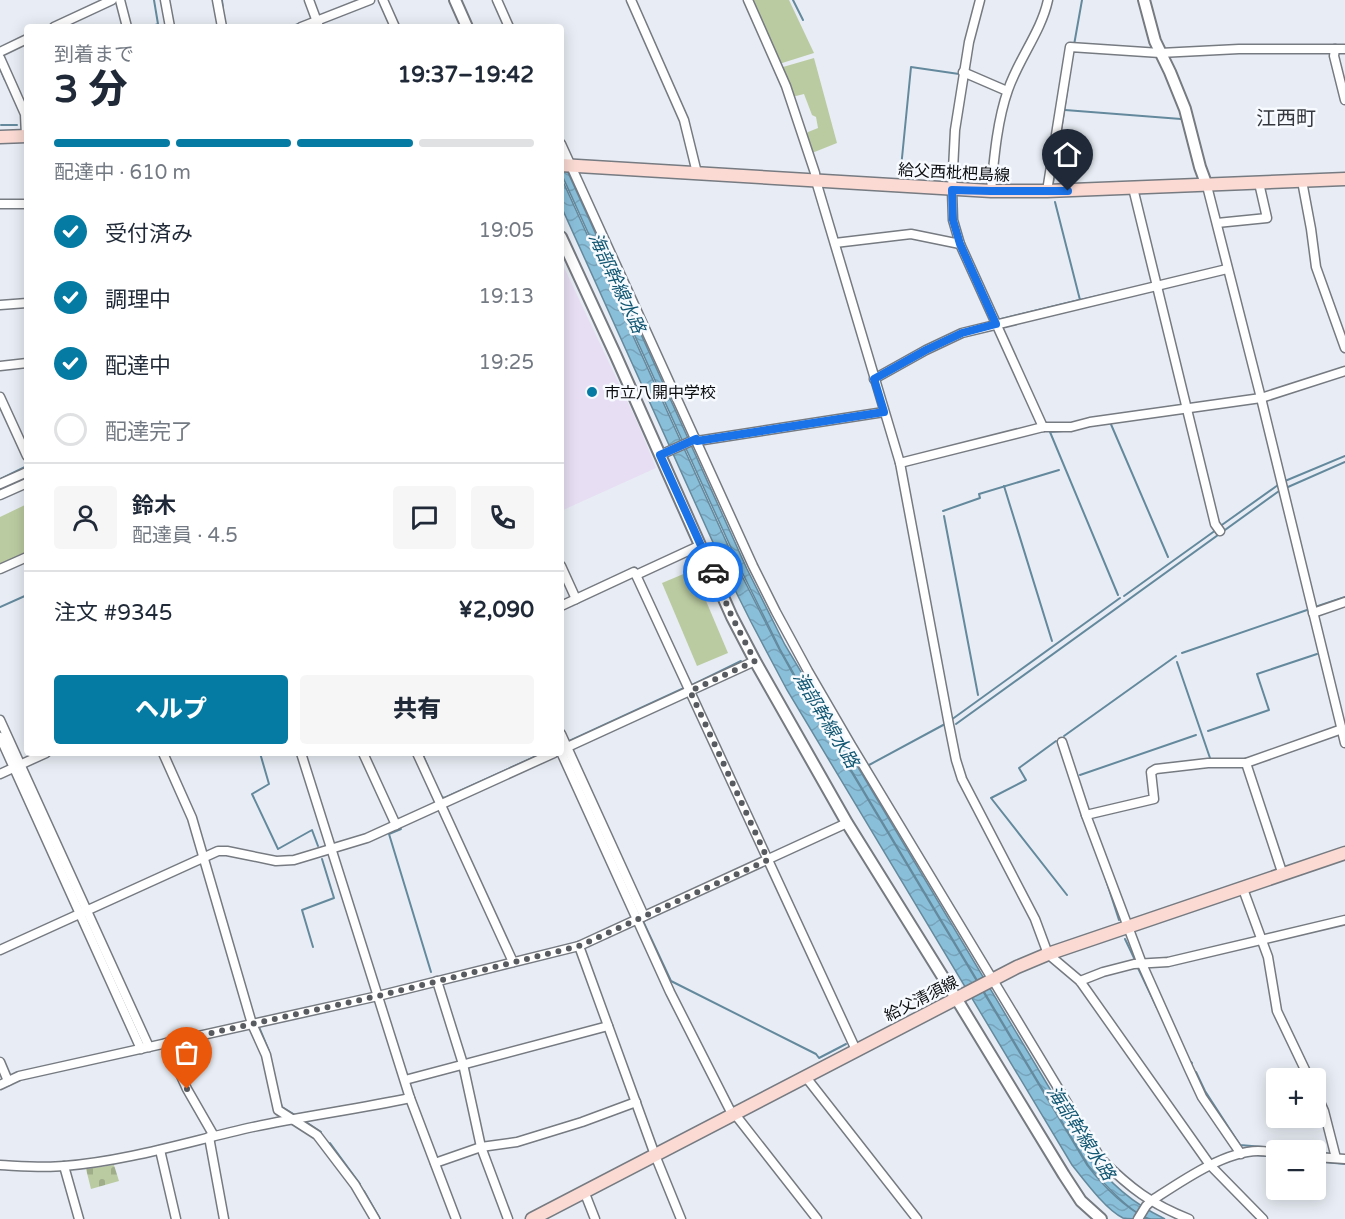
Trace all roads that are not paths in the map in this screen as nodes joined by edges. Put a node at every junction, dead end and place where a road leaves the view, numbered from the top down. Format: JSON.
{"nodes":[{"id":1,"x":112,"y":0,"type":"edge"},
{"id":2,"x":120,"y":0,"type":"edge"},
{"id":3,"x":165,"y":0,"type":"edge"},
{"id":4,"x":218,"y":0,"type":"edge"},
{"id":5,"x":309,"y":0,"type":"edge"},
{"id":6,"x":370,"y":0,"type":"edge"},
{"id":7,"x":383,"y":0,"type":"edge"},
{"id":8,"x":455,"y":0,"type":"edge"},
{"id":9,"x":631,"y":0,"type":"edge"},
{"id":10,"x":748,"y":0,"type":"edge"},
{"id":11,"x":980,"y":0,"type":"edge"},
{"id":12,"x":1048,"y":0,"type":"edge"},
{"id":13,"x":1144,"y":0,"type":"edge"},
{"id":14,"x":498,"y":1,"type":"edge"},
{"id":15,"x":60,"y":24,"type":"edge"},
{"id":16,"x":126,"y":24,"type":"edge"},
{"id":17,"x":169,"y":24,"type":"edge"},
{"id":18,"x":222,"y":24,"type":"edge"},
{"id":19,"x":318,"y":24,"type":"edge"},
{"id":20,"x":394,"y":24,"type":"edge"},
{"id":21,"x":466,"y":24,"type":"edge"},
{"id":22,"x":508,"y":24,"type":"edge"},
{"id":23,"x":24,"y":40,"type":"edge"},
{"id":24,"x":1335,"y":49,"type":"junction"},
{"id":25,"x":1345,"y":49,"type":"edge"},
{"id":26,"x":0,"y":52,"type":"edge"},
{"id":27,"x":1160,"y":53,"type":"junction"},
{"id":28,"x":0,"y":58,"type":"edge"},
{"id":29,"x":963,"y":72,"type":"junction"},
{"id":30,"x":1007,"y":91,"type":"junction"},
{"id":31,"x":1345,"y":100,"type":"edge"},
{"id":32,"x":24,"y":112,"type":"edge"},
{"id":33,"x":24,"y":136,"type":"edge"},
{"id":34,"x":0,"y":137,"type":"edge"},
{"id":35,"x":566,"y":165,"type":"edge"},
{"id":36,"x":697,"y":173,"type":"junction"},
{"id":37,"x":1345,"y":179,"type":"edge"},
{"id":38,"x":816,"y":181,"type":"junction"},
{"id":39,"x":1302,"y":181,"type":"junction"},
{"id":40,"x":1259,"y":183,"type":"junction"},
{"id":41,"x":1207,"y":186,"type":"junction"},
{"id":42,"x":1133,"y":188,"type":"junction"},
{"id":43,"x":952,"y":190,"type":"junction"},
{"id":44,"x":991,"y":191,"type":"junction"},
{"id":45,"x":1047,"y":192,"type":"junction"},
{"id":46,"x":0,"y":204,"type":"edge"},
{"id":47,"x":24,"y":204,"type":"edge"},
{"id":48,"x":1217,"y":223,"type":"junction"},
{"id":49,"x":564,"y":243,"type":"edge"},
{"id":50,"x":835,"y":243,"type":"junction"},
{"id":51,"x":960,"y":244,"type":"junction"},
{"id":52,"x":1227,"y":268,"type":"junction"},
{"id":53,"x":1157,"y":286,"type":"junction"},
{"id":54,"x":24,"y":303,"type":"edge"},
{"id":55,"x":0,"y":305,"type":"edge"},
{"id":56,"x":996,"y":324,"type":"junction"},
{"id":57,"x":1345,"y":348,"type":"edge"},
{"id":58,"x":24,"y":363,"type":"edge"},
{"id":59,"x":0,"y":366,"type":"edge"},
{"id":60,"x":1345,"y":371,"type":"edge"},
{"id":61,"x":874,"y":379,"type":"junction"},
{"id":62,"x":0,"y":397,"type":"edge"},
{"id":63,"x":1261,"y":398,"type":"junction"},
{"id":64,"x":1187,"y":408,"type":"junction"},
{"id":65,"x":884,"y":412,"type":"junction"},
{"id":66,"x":1043,"y":427,"type":"junction"},
{"id":67,"x":695,"y":440,"type":"junction"},
{"id":68,"x":24,"y":449,"type":"edge"},
{"id":69,"x":665,"y":453,"type":"junction"},
{"id":70,"x":900,"y":463,"type":"junction"},
{"id":71,"x":24,"y":473,"type":"edge"},
{"id":72,"x":0,"y":484,"type":"edge"},
{"id":73,"x":24,"y":484,"type":"edge"},
{"id":74,"x":0,"y":495,"type":"edge"},
{"id":75,"x":1220,"y":531,"type":"dead end"},
{"id":76,"x":701,"y":545,"type":"junction"},
{"id":77,"x":24,"y":558,"type":"edge"},
{"id":78,"x":0,"y":569,"type":"edge"},
{"id":79,"x":564,"y":573,"type":"edge"},
{"id":80,"x":636,"y":575,"type":"junction"},
{"id":81,"x":576,"y":599,"type":"junction"},
{"id":82,"x":1345,"y":602,"type":"edge"},
{"id":83,"x":564,"y":605,"type":"edge"},
{"id":84,"x":1313,"y":613,"type":"junction"},
{"id":85,"x":755,"y":661,"type":"junction"},
{"id":86,"x":690,"y":691,"type":"junction"},
{"id":87,"x":0,"y":720,"type":"edge"},
{"id":88,"x":1342,"y":729,"type":"junction"},
{"id":89,"x":0,"y":738,"type":"edge"},
{"id":90,"x":1062,"y":742,"type":"dead end"},
{"id":91,"x":1345,"y":743,"type":"edge"},
{"id":92,"x":564,"y":749,"type":"edge"},
{"id":93,"x":564,"y":751,"type":"edge"},
{"id":94,"x":39,"y":756,"type":"edge"},
{"id":95,"x":164,"y":756,"type":"edge"},
{"id":96,"x":302,"y":756,"type":"edge"},
{"id":97,"x":364,"y":756,"type":"edge"},
{"id":98,"x":418,"y":756,"type":"edge"},
{"id":99,"x":547,"y":756,"type":"edge"},
{"id":100,"x":1246,"y":763,"type":"junction"},
{"id":101,"x":17,"y":766,"type":"junction"},
{"id":102,"x":0,"y":774,"type":"edge"},
{"id":103,"x":441,"y":804,"type":"junction"},
{"id":104,"x":1086,"y":815,"type":"junction"},
{"id":105,"x":847,"y":823,"type":"junction"},
{"id":106,"x":396,"y":825,"type":"junction"},
{"id":107,"x":331,"y":849,"type":"junction"},
{"id":108,"x":1345,"y":853,"type":"edge"},
{"id":109,"x":204,"y":857,"type":"junction"},
{"id":110,"x":768,"y":860,"type":"junction"},
{"id":111,"x":1283,"y":875,"type":"junction"},
{"id":112,"x":1243,"y":889,"type":"junction"},
{"id":113,"x":83,"y":912,"type":"junction"},
{"id":114,"x":641,"y":918,"type":"junction"},
{"id":115,"x":1345,"y":920,"type":"edge"},
{"id":116,"x":1127,"y":927,"type":"junction"},
{"id":117,"x":1262,"y":940,"type":"junction"},
{"id":118,"x":579,"y":946,"type":"junction"},
{"id":119,"x":0,"y":950,"type":"edge"},
{"id":120,"x":1048,"y":954,"type":"junction"},
{"id":121,"x":513,"y":962,"type":"junction"},
{"id":122,"x":1142,"y":964,"type":"junction"},
{"id":123,"x":437,"y":981,"type":"junction"},
{"id":124,"x":991,"y":981,"type":"junction"},
{"id":125,"x":1080,"y":981,"type":"junction"},
{"id":126,"x":378,"y":996,"type":"junction"},
{"id":127,"x":961,"y":996,"type":"junction"},
{"id":128,"x":252,"y":1024,"type":"junction"},
{"id":129,"x":608,"y":1026,"type":"junction"},
{"id":130,"x":166,"y":1043,"type":"junction"},
{"id":131,"x":145,"y":1048,"type":"junction"},
{"id":132,"x":856,"y":1050,"type":"junction"},
{"id":133,"x":0,"y":1062,"type":"edge"},
{"id":134,"x":463,"y":1064,"type":"junction"},
{"id":135,"x":1303,"y":1068,"type":"edge"},
{"id":136,"x":805,"y":1077,"type":"junction"},
{"id":137,"x":405,"y":1080,"type":"junction"},
{"id":138,"x":4,"y":1083,"type":"edge"},
{"id":139,"x":410,"y":1098,"type":"junction"},
{"id":140,"x":636,"y":1102,"type":"junction"},
{"id":141,"x":733,"y":1114,"type":"junction"},
{"id":142,"x":1326,"y":1117,"type":"edge"},
{"id":143,"x":291,"y":1119,"type":"junction"},
{"id":144,"x":212,"y":1136,"type":"junction"},
{"id":145,"x":481,"y":1147,"type":"junction"},
{"id":146,"x":160,"y":1150,"type":"junction"},
{"id":147,"x":1266,"y":1152,"type":"edge"},
{"id":148,"x":1241,"y":1154,"type":"junction"},
{"id":149,"x":655,"y":1155,"type":"junction"},
{"id":150,"x":1326,"y":1157,"type":"edge"},
{"id":151,"x":1341,"y":1159,"type":"edge"},
{"id":152,"x":435,"y":1163,"type":"junction"},
{"id":153,"x":0,"y":1165,"type":"edge"},
{"id":154,"x":1210,"y":1165,"type":"junction"},
{"id":155,"x":64,"y":1166,"type":"junction"},
{"id":156,"x":585,"y":1191,"type":"junction"},
{"id":157,"x":1148,"y":1203,"type":"junction"},
{"id":158,"x":79,"y":1219,"type":"edge"},
{"id":159,"x":176,"y":1219,"type":"edge"},
{"id":160,"x":225,"y":1219,"type":"edge"},
{"id":161,"x":375,"y":1219,"type":"edge"},
{"id":162,"x":456,"y":1219,"type":"edge"},
{"id":163,"x":508,"y":1219,"type":"edge"},
{"id":164,"x":532,"y":1219,"type":"edge"},
{"id":165,"x":595,"y":1219,"type":"edge"},
{"id":166,"x":681,"y":1219,"type":"edge"},
{"id":167,"x":817,"y":1219,"type":"edge"},
{"id":168,"x":917,"y":1219,"type":"edge"},
{"id":169,"x":1101,"y":1219,"type":"edge"},
{"id":170,"x":1138,"y":1219,"type":"edge"},
{"id":171,"x":1189,"y":1219,"type":"edge"},
{"id":172,"x":1263,"y":1219,"type":"edge"}],
"edges":[{"from":1,"to":15,"type":"street"},
{"from":2,"to":16,"type":"street"},
{"from":3,"to":17,"type":"street"},
{"from":4,"to":18,"type":"street"},
{"from":5,"to":19,"type":"street"},
{"from":6,"to":19,"type":"street"},
{"from":7,"to":20,"type":"street"},
{"from":8,"to":21,"type":"street"},
{"from":9,"to":36,"type":"street"},
{"from":10,"to":38,"type":"street"},
{"from":11,"to":29,"type":"street"},
{"from":12,"to":30,"type":"street"},
{"from":13,"to":27,"type":"street"},
{"from":14,"to":22,"type":"street"},
{"from":23,"to":26,"type":"street"},
{"from":24,"to":25,"type":"street"},
{"from":24,"to":27,"type":"street"},
{"from":24,"to":31,"type":"street"},
{"from":27,"to":41,"type":"street"},
{"from":27,"to":45,"type":"street"},
{"from":28,"to":32,"type":"street"},
{"from":29,"to":30,"type":"street"},
{"from":29,"to":43,"type":"street"},
{"from":30,"to":44,"type":"street"},
{"from":33,"to":34,"type":"main road"},
{"from":35,"to":36,"type":"main road","name":"給父西枇杷島線"},
{"from":35,"to":67,"type":"street"},
{"from":36,"to":38,"type":"main road","name":"給父西枇杷島線"},
{"from":37,"to":39,"type":"main road","name":"給父西枇杷島線"},
{"from":38,"to":43,"type":"main road","name":"給父西枇杷島線"},
{"from":38,"to":50,"type":"street"},
{"from":39,"to":40,"type":"main road","name":"給父西枇杷島線"},
{"from":39,"to":57,"type":"street"},
{"from":40,"to":41,"type":"main road","name":"給父西枇杷島線"},
{"from":40,"to":48,"type":"street"},
{"from":41,"to":42,"type":"main road","name":"給父西枇杷島線"},
{"from":41,"to":48,"type":"street"},
{"from":42,"to":45,"type":"main road","name":"給父西枇杷島線"},
{"from":42,"to":53,"type":"street"},
{"from":43,"to":44,"type":"main road","name":"給父西枇杷島線"},
{"from":43,"to":51,"type":"street"},
{"from":44,"to":45,"type":"main road","name":"給父西枇杷島線"},
{"from":46,"to":47,"type":"street"},
{"from":48,"to":52,"type":"street"},
{"from":49,"to":69,"type":"street"},
{"from":50,"to":51,"type":"street"},
{"from":50,"to":61,"type":"street"},
{"from":51,"to":56,"type":"street"},
{"from":52,"to":53,"type":"street"},
{"from":52,"to":63,"type":"street"},
{"from":53,"to":56,"type":"street"},
{"from":53,"to":64,"type":"street"},
{"from":54,"to":55,"type":"street"},
{"from":56,"to":61,"type":"street"},
{"from":56,"to":66,"type":"street"},
{"from":58,"to":59,"type":"street"},
{"from":60,"to":63,"type":"street"},
{"from":61,"to":65,"type":"street"},
{"from":62,"to":68,"type":"street"},
{"from":63,"to":64,"type":"street"},
{"from":63,"to":84,"type":"street"},
{"from":64,"to":66,"type":"street"},
{"from":64,"to":75,"type":"street"},
{"from":65,"to":67,"type":"street"},
{"from":65,"to":70,"type":"street"},
{"from":66,"to":70,"type":"street"},
{"from":67,"to":69,"type":"street"},
{"from":67,"to":124,"type":"street"},
{"from":69,"to":76,"type":"street"},
{"from":70,"to":120,"type":"street"},
{"from":71,"to":72,"type":"street"},
{"from":73,"to":74,"type":"street"},
{"from":76,"to":80,"type":"street"},
{"from":76,"to":85,"type":"street"},
{"from":77,"to":78,"type":"street"},
{"from":79,"to":81,"type":"street"},
{"from":80,"to":81,"type":"street"},
{"from":80,"to":86,"type":"street"},
{"from":81,"to":83,"type":"street"},
{"from":82,"to":84,"type":"street"},
{"from":84,"to":88,"type":"street"},
{"from":85,"to":86,"type":"street"},
{"from":85,"to":105,"type":"street"},
{"from":86,"to":92,"type":"street"},
{"from":86,"to":110,"type":"street"},
{"from":87,"to":101,"type":"street"},
{"from":88,"to":91,"type":"street"},
{"from":88,"to":100,"type":"street"},
{"from":89,"to":101,"type":"street"},
{"from":90,"to":104,"type":"street"},
{"from":93,"to":114,"type":"street"},
{"from":94,"to":101,"type":"street"},
{"from":95,"to":109,"type":"street"},
{"from":96,"to":107,"type":"street"},
{"from":97,"to":106,"type":"street"},
{"from":98,"to":103,"type":"street"},
{"from":99,"to":103,"type":"street"},
{"from":100,"to":104,"type":"street"},
{"from":100,"to":111,"type":"street"},
{"from":101,"to":102,"type":"street"},
{"from":101,"to":113,"type":"street"},
{"from":103,"to":106,"type":"street"},
{"from":103,"to":121,"type":"street"},
{"from":104,"to":116,"type":"street"},
{"from":105,"to":110,"type":"street"},
{"from":105,"to":127,"type":"street"},
{"from":106,"to":107,"type":"street"},
{"from":107,"to":109,"type":"street"},
{"from":107,"to":126,"type":"street"},
{"from":108,"to":111,"type":"main road","name":"給父清須線"},
{"from":109,"to":113,"type":"street"},
{"from":109,"to":128,"type":"street"},
{"from":110,"to":114,"type":"street"},
{"from":110,"to":132,"type":"street"},
{"from":111,"to":112,"type":"main road","name":"給父清須線"},
{"from":112,"to":116,"type":"main road","name":"給父清須線"},
{"from":112,"to":117,"type":"street"},
{"from":113,"to":119,"type":"street"},
{"from":113,"to":131,"type":"street"},
{"from":114,"to":118,"type":"street"},
{"from":114,"to":141,"type":"street"},
{"from":115,"to":117,"type":"street"},
{"from":116,"to":120,"type":"main road","name":"給父清須線"},
{"from":116,"to":122,"type":"street"},
{"from":117,"to":122,"type":"street"},
{"from":117,"to":135,"type":"street"},
{"from":118,"to":121,"type":"street"},
{"from":118,"to":129,"type":"street"},
{"from":120,"to":124,"type":"main road","name":"給父清須線"},
{"from":120,"to":125,"type":"street"},
{"from":121,"to":123,"type":"street"},
{"from":122,"to":125,"type":"street"},
{"from":122,"to":148,"type":"street"},
{"from":123,"to":126,"type":"street"},
{"from":123,"to":134,"type":"street"},
{"from":124,"to":127,"type":"main road","name":"給父清須線"},
{"from":124,"to":157,"type":"street"},
{"from":125,"to":154,"type":"street"},
{"from":126,"to":128,"type":"street"},
{"from":126,"to":137,"type":"street"},
{"from":127,"to":132,"type":"main road","name":"給父清須線"},
{"from":127,"to":169,"type":"street"},
{"from":128,"to":130,"type":"street"},
{"from":128,"to":143,"type":"street"},
{"from":129,"to":134,"type":"street"},
{"from":129,"to":140,"type":"street"},
{"from":130,"to":131,"type":"street"},
{"from":130,"to":144,"type":"street"},
{"from":131,"to":138,"type":"street"},
{"from":132,"to":136,"type":"main road","name":"給父清須線"},
{"from":133,"to":138,"type":"street"},
{"from":134,"to":137,"type":"street"},
{"from":134,"to":145,"type":"street"},
{"from":136,"to":141,"type":"main road","name":"給父清須線"},
{"from":136,"to":168,"type":"street"},
{"from":137,"to":139,"type":"street"},
{"from":139,"to":143,"type":"street"},
{"from":139,"to":152,"type":"street"},
{"from":140,"to":145,"type":"street"},
{"from":140,"to":149,"type":"street"},
{"from":141,"to":149,"type":"main road","name":"給父清須線"},
{"from":141,"to":167,"type":"street"},
{"from":142,"to":151,"type":"street"},
{"from":143,"to":144,"type":"street"},
{"from":143,"to":161,"type":"street"},
{"from":144,"to":146,"type":"street"},
{"from":144,"to":160,"type":"street"},
{"from":145,"to":152,"type":"street"},
{"from":145,"to":163,"type":"street"},
{"from":146,"to":155,"type":"street"},
{"from":146,"to":159,"type":"street"},
{"from":147,"to":148,"type":"street"},
{"from":148,"to":154,"type":"street"},
{"from":149,"to":156,"type":"main road","name":"給父清須線"},
{"from":149,"to":166,"type":"street"},
{"from":150,"to":151,"type":"street"},
{"from":152,"to":162,"type":"street"},
{"from":153,"to":155,"type":"street"},
{"from":154,"to":157,"type":"street"},
{"from":154,"to":172,"type":"street"},
{"from":155,"to":158,"type":"street"},
{"from":156,"to":164,"type":"main road","name":"給父清須線"},
{"from":156,"to":165,"type":"street"},
{"from":157,"to":170,"type":"street"},
{"from":157,"to":171,"type":"street"}]}
